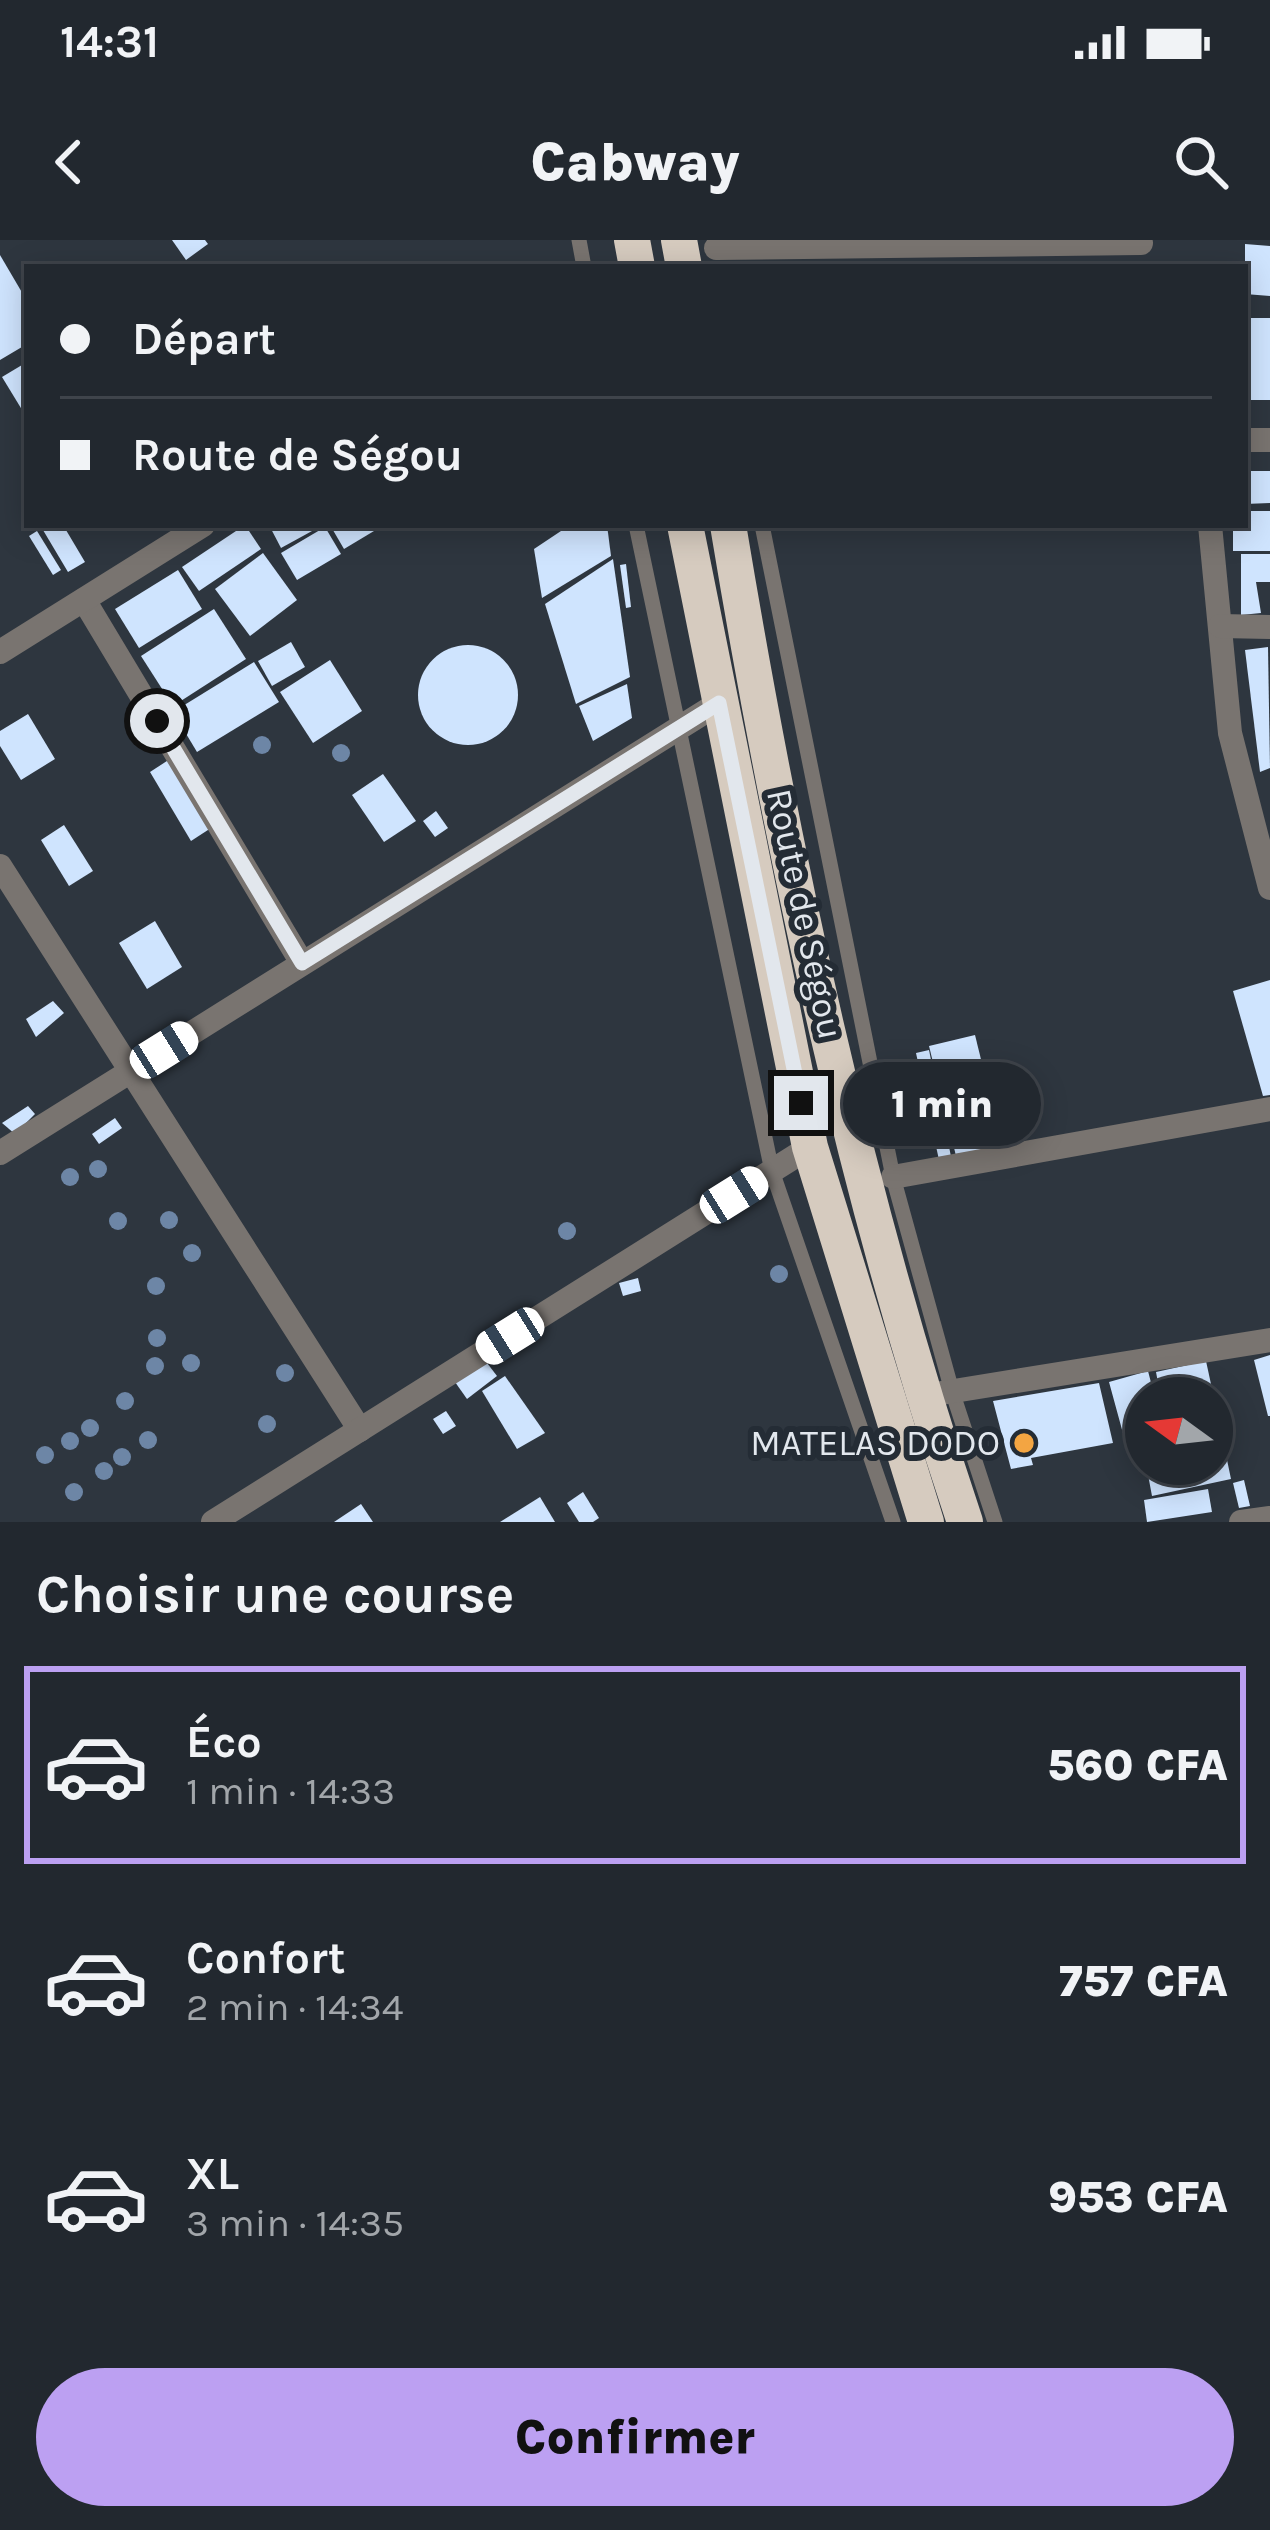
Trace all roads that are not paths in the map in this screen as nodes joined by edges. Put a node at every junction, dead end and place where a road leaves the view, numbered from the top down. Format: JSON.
{"nodes":[{"id":1,"x":1141,"y":250,"type":"edge"},
{"id":2,"x":716,"y":252,"type":"edge"},
{"id":3,"x":198,"y":528,"type":"edge"},
{"id":4,"x":637,"y":528,"type":"edge"},
{"id":5,"x":687,"y":528,"type":"edge"},
{"id":6,"x":728,"y":528,"type":"edge"},
{"id":7,"x":763,"y":528,"type":"edge"},
{"id":8,"x":1210,"y":528,"type":"edge"},
{"id":9,"x":84,"y":599,"type":"junction"},
{"id":10,"x":1220,"y":626,"type":"junction"},
{"id":11,"x":1270,"y":627,"type":"edge"},
{"id":12,"x":0,"y":652,"type":"edge"},
{"id":13,"x":719,"y":703,"type":"junction"},
{"id":14,"x":677,"y":729,"type":"junction"},
{"id":15,"x":1260,"y":811,"type":"edge"},
{"id":16,"x":0,"y":866,"type":"edge"},
{"id":17,"x":1270,"y":888,"type":"edge"},
{"id":18,"x":302,"y":963,"type":"junction"},
{"id":19,"x":130,"y":1072,"type":"junction"},
{"id":20,"x":1270,"y":1108,"type":"edge"},
{"id":21,"x":810,"y":1147,"type":"junction"},
{"id":22,"x":0,"y":1153,"type":"edge"},
{"id":23,"x":772,"y":1171,"type":"junction"},
{"id":24,"x":893,"y":1177,"type":"junction"},
{"id":25,"x":1270,"y":1340,"type":"edge"},
{"id":26,"x":938,"y":1394,"type":"junction"},
{"id":27,"x":360,"y":1430,"type":"junction"},
{"id":28,"x":1270,"y":1518,"type":"edge"},
{"id":29,"x":213,"y":1522,"type":"edge"},
{"id":30,"x":893,"y":1522,"type":"edge"},
{"id":31,"x":926,"y":1522,"type":"edge"},
{"id":32,"x":965,"y":1522,"type":"edge"},
{"id":33,"x":995,"y":1522,"type":"edge"},
{"id":34,"x":1241,"y":1522,"type":"edge"}],
"edges":[{"from":1,"to":2,"type":"street"},
{"from":3,"to":9,"type":"street"},
{"from":4,"to":14,"type":"lane"},
{"from":5,"to":13,"type":"highway","name":"Route de Ségou"},
{"from":6,"to":26,"type":"highway","name":"Route de Ségou"},
{"from":7,"to":24,"type":"lane"},
{"from":8,"to":10,"type":"street"},
{"from":9,"to":12,"type":"street"},
{"from":9,"to":18,"type":"street"},
{"from":10,"to":11,"type":"street"},
{"from":10,"to":15,"type":"street"},
{"from":13,"to":14,"type":"street"},
{"from":13,"to":21,"type":"highway","name":"Route de Ségou"},
{"from":14,"to":18,"type":"street"},
{"from":14,"to":23,"type":"lane"},
{"from":15,"to":17,"type":"street"},
{"from":16,"to":19,"type":"street"},
{"from":18,"to":19,"type":"street"},
{"from":19,"to":22,"type":"street"},
{"from":19,"to":27,"type":"street"},
{"from":20,"to":24,"type":"street"},
{"from":21,"to":23,"type":"street"},
{"from":21,"to":31,"type":"highway","name":"Route de Ségou"},
{"from":23,"to":27,"type":"street"},
{"from":23,"to":30,"type":"lane"},
{"from":24,"to":26,"type":"lane"},
{"from":25,"to":26,"type":"street"},
{"from":26,"to":32,"type":"highway","name":"Route de Ségou"},
{"from":26,"to":33,"type":"lane"},
{"from":27,"to":29,"type":"street"},
{"from":28,"to":34,"type":"street"}]}
